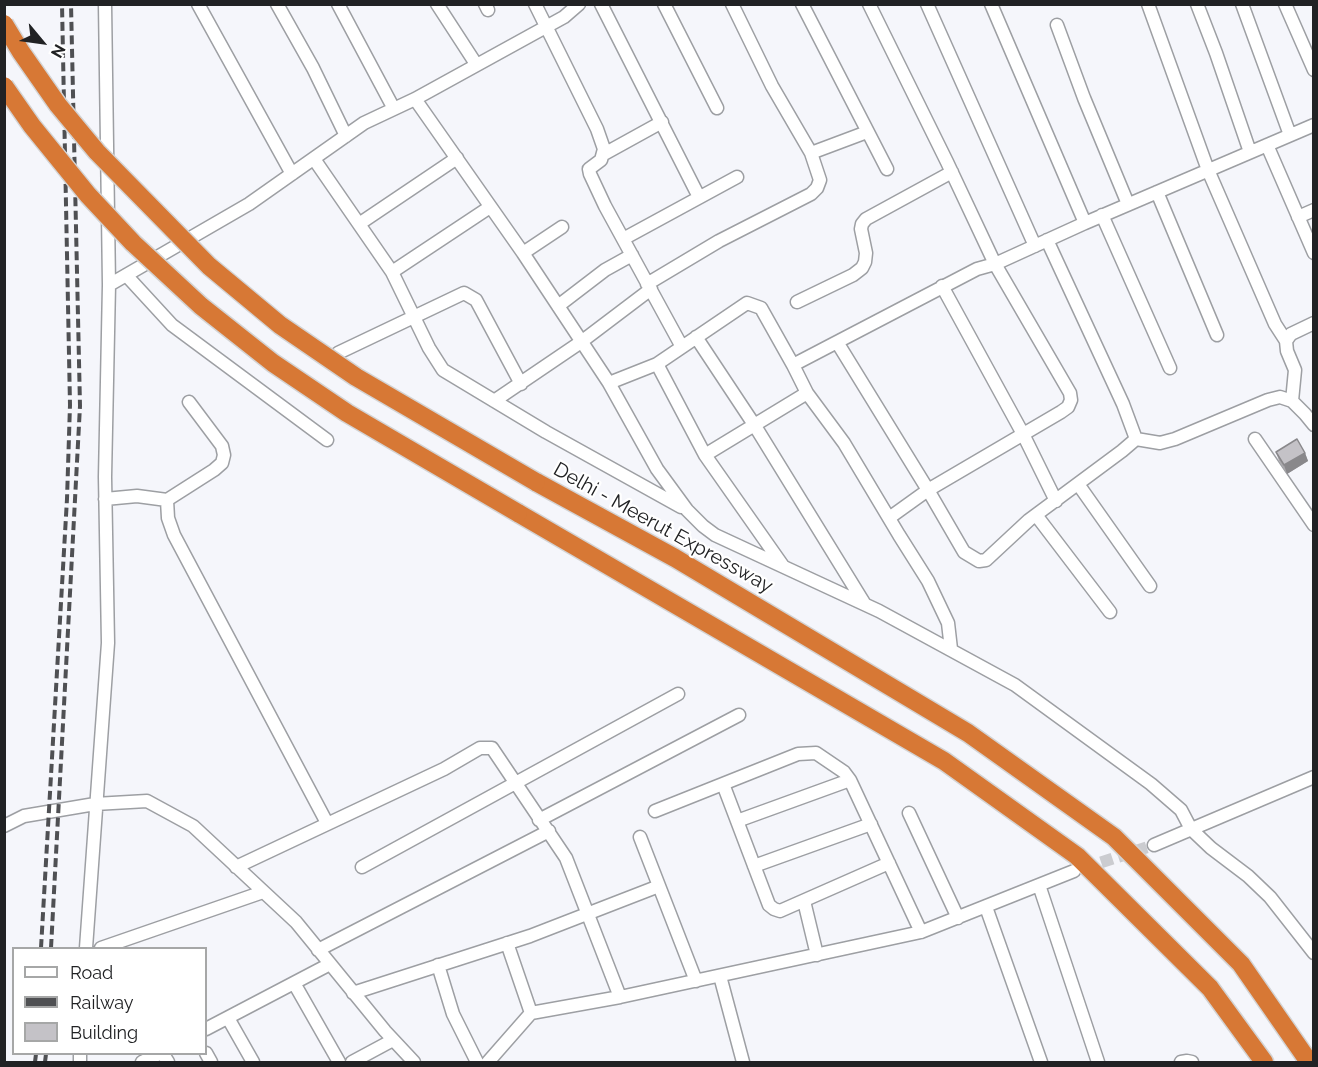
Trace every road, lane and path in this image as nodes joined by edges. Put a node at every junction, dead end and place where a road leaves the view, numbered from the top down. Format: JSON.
{"nodes":[{"id":1,"x":105,"y":4,"type":"edge"},
{"id":2,"x":198,"y":4,"type":"edge"},
{"id":3,"x":277,"y":4,"type":"edge"},
{"id":4,"x":338,"y":4,"type":"edge"},
{"id":5,"x":436,"y":4,"type":"edge"},
{"id":6,"x":535,"y":4,"type":"edge"},
{"id":7,"x":579,"y":4,"type":"edge"},
{"id":8,"x":601,"y":4,"type":"edge"},
{"id":9,"x":664,"y":4,"type":"edge"},
{"id":10,"x":732,"y":4,"type":"edge"},
{"id":11,"x":802,"y":4,"type":"edge"},
{"id":12,"x":869,"y":4,"type":"edge"},
{"id":13,"x":927,"y":4,"type":"edge"},
{"id":14,"x":991,"y":4,"type":"edge"},
{"id":15,"x":1148,"y":4,"type":"edge"},
{"id":16,"x":1197,"y":4,"type":"edge"},
{"id":17,"x":1242,"y":4,"type":"edge"},
{"id":18,"x":1285,"y":4,"type":"edge"},
{"id":19,"x":4,"y":24,"type":"edge"},
{"id":20,"x":1057,"y":25,"type":"dead end"},
{"id":21,"x":546,"y":26,"type":"junction"},
{"id":22,"x":476,"y":64,"type":"junction"},
{"id":23,"x":1314,"y":70,"type":"edge"},
{"id":24,"x":4,"y":86,"type":"edge"},
{"id":25,"x":415,"y":99,"type":"junction"},
{"id":26,"x":717,"y":108,"type":"dead end"},
{"id":27,"x":394,"y":109,"type":"junction"},
{"id":28,"x":662,"y":122,"type":"junction"},
{"id":29,"x":1314,"y":126,"type":"edge"},
{"id":30,"x":867,"y":132,"type":"junction"},
{"id":31,"x":1290,"y":135,"type":"junction"},
{"id":32,"x":346,"y":136,"type":"junction"},
{"id":33,"x":1267,"y":145,"type":"junction"},
{"id":34,"x":1250,"y":152,"type":"junction"},
{"id":35,"x":810,"y":153,"type":"junction"},
{"id":36,"x":604,"y":154,"type":"junction"},
{"id":37,"x":457,"y":158,"type":"junction"},
{"id":38,"x":314,"y":159,"type":"junction"},
{"id":39,"x":887,"y":169,"type":"dead end"},
{"id":40,"x":1208,"y":170,"type":"junction"},
{"id":41,"x":952,"y":172,"type":"junction"},
{"id":42,"x":292,"y":174,"type":"junction"},
{"id":43,"x":737,"y":177,"type":"dead end"},
{"id":44,"x":1157,"y":192,"type":"junction"},
{"id":45,"x":699,"y":196,"type":"junction"},
{"id":46,"x":1128,"y":204,"type":"junction"},
{"id":47,"x":490,"y":207,"type":"junction"},
{"id":48,"x":1314,"y":210,"type":"edge"},
{"id":49,"x":1102,"y":215,"type":"junction"},
{"id":50,"x":1298,"y":217,"type":"junction"},
{"id":51,"x":1085,"y":223,"type":"junction"},
{"id":52,"x":359,"y":224,"type":"junction"},
{"id":53,"x":562,"y":227,"type":"dead end"},
{"id":54,"x":623,"y":239,"type":"junction"},
{"id":55,"x":1047,"y":240,"type":"junction"},
{"id":56,"x":1035,"y":246,"type":"junction"},
{"id":57,"x":523,"y":253,"type":"junction"},
{"id":58,"x":1314,"y":253,"type":"edge"},
{"id":59,"x":632,"y":255,"type":"junction"},
{"id":60,"x":995,"y":264,"type":"junction"},
{"id":61,"x":393,"y":272,"type":"junction"},
{"id":62,"x":126,"y":275,"type":"junction"},
{"id":63,"x":109,"y":285,"type":"junction"},
{"id":64,"x":942,"y":286,"type":"junction"},
{"id":65,"x":649,"y":287,"type":"junction"},
{"id":66,"x":797,"y":303,"type":"dead end"},
{"id":67,"x":558,"y":306,"type":"junction"},
{"id":68,"x":415,"y":318,"type":"junction"},
{"id":69,"x":1314,"y":323,"type":"edge"},
{"id":70,"x":1217,"y":335,"type":"dead end"},
{"id":71,"x":696,"y":337,"type":"junction"},
{"id":72,"x":1286,"y":341,"type":"junction"},
{"id":73,"x":581,"y":342,"type":"junction"},
{"id":74,"x":837,"y":342,"type":"junction"},
{"id":75,"x":682,"y":347,"type":"junction"},
{"id":76,"x":338,"y":353,"type":"dead end"},
{"id":77,"x":657,"y":364,"type":"junction"},
{"id":78,"x":793,"y":365,"type":"junction"},
{"id":79,"x":1170,"y":368,"type":"dead end"},
{"id":80,"x":609,"y":383,"type":"junction"},
{"id":81,"x":521,"y":384,"type":"junction"},
{"id":82,"x":807,"y":393,"type":"junction"},
{"id":83,"x":494,"y":401,"type":"junction"},
{"id":84,"x":1292,"y":401,"type":"junction"},
{"id":85,"x":189,"y":402,"type":"dead end"},
{"id":86,"x":1310,"y":412,"type":"edge"},
{"id":87,"x":1314,"y":425,"type":"edge"},
{"id":88,"x":755,"y":426,"type":"junction"},
{"id":89,"x":1023,"y":434,"type":"junction"},
{"id":90,"x":1136,"y":438,"type":"junction"},
{"id":91,"x":1255,"y":439,"type":"dead end"},
{"id":92,"x":327,"y":440,"type":"dead end"},
{"id":93,"x":705,"y":455,"type":"junction"},
{"id":94,"x":1078,"y":484,"type":"junction"},
{"id":95,"x":928,"y":490,"type":"junction"},
{"id":96,"x":105,"y":499,"type":"junction"},
{"id":97,"x":167,"y":500,"type":"junction"},
{"id":98,"x":1056,"y":501,"type":"junction"},
{"id":99,"x":687,"y":510,"type":"junction"},
{"id":100,"x":1036,"y":515,"type":"junction"},
{"id":101,"x":889,"y":518,"type":"junction"},
{"id":102,"x":1314,"y":525,"type":"edge"},
{"id":103,"x":783,"y":566,"type":"junction"},
{"id":104,"x":1150,"y":586,"type":"dead end"},
{"id":105,"x":865,"y":604,"type":"junction"},
{"id":106,"x":1110,"y":612,"type":"dead end"},
{"id":107,"x":951,"y":649,"type":"junction"},
{"id":108,"x":678,"y":694,"type":"dead end"},
{"id":109,"x":739,"y":714,"type":"dead end"},
{"id":110,"x":1314,"y":777,"type":"edge"},
{"id":111,"x":850,"y":780,"type":"junction"},
{"id":112,"x":515,"y":784,"type":"junction"},
{"id":113,"x":723,"y":784,"type":"junction"},
{"id":114,"x":95,"y":804,"type":"junction"},
{"id":115,"x":655,"y":811,"type":"dead end"},
{"id":116,"x":909,"y":813,"type":"dead end"},
{"id":117,"x":539,"y":820,"type":"junction"},
{"id":118,"x":737,"y":821,"type":"junction"},
{"id":119,"x":327,"y":823,"type":"junction"},
{"id":120,"x":871,"y":824,"type":"junction"},
{"id":121,"x":4,"y":826,"type":"edge"},
{"id":122,"x":1191,"y":830,"type":"junction"},
{"id":123,"x":549,"y":831,"type":"junction"},
{"id":124,"x":640,"y":837,"type":"dead end"},
{"id":125,"x":1154,"y":845,"type":"tunnel mouth"},
{"id":126,"x":889,"y":863,"type":"junction"},
{"id":127,"x":754,"y":866,"type":"junction"},
{"id":128,"x":236,"y":867,"type":"junction"},
{"id":129,"x":362,"y":867,"type":"dead end"},
{"id":130,"x":1074,"y":870,"type":"tunnel mouth"},
{"id":131,"x":1039,"y":885,"type":"junction"},
{"id":132,"x":659,"y":886,"type":"junction"},
{"id":133,"x":263,"y":892,"type":"junction"},
{"id":134,"x":804,"y":901,"type":"junction"},
{"id":135,"x":986,"y":907,"type":"junction"},
{"id":136,"x":589,"y":913,"type":"junction"},
{"id":137,"x":958,"y":918,"type":"junction"},
{"id":138,"x":921,"y":932,"type":"junction"},
{"id":139,"x":507,"y":943,"type":"junction"},
{"id":140,"x":86,"y":947,"type":"edge"},
{"id":141,"x":104,"y":947,"type":"edge"},
{"id":142,"x":318,"y":950,"type":"junction"},
{"id":143,"x":1314,"y":953,"type":"edge"},
{"id":144,"x":817,"y":955,"type":"junction"},
{"id":145,"x":330,"y":964,"type":"junction"},
{"id":146,"x":438,"y":965,"type":"junction"},
{"id":147,"x":720,"y":976,"type":"junction"},
{"id":148,"x":696,"y":981,"type":"junction"},
{"id":149,"x":294,"y":983,"type":"junction"},
{"id":150,"x":353,"y":993,"type":"junction"},
{"id":151,"x":620,"y":997,"type":"junction"},
{"id":152,"x":531,"y":1013,"type":"junction"},
{"id":153,"x":228,"y":1018,"type":"junction"},
{"id":154,"x":207,"y":1028,"type":"edge"},
{"id":155,"x":393,"y":1040,"type":"junction"},
{"id":156,"x":157,"y":1055,"type":"edge"},
{"id":157,"x":142,"y":1062,"type":"edge"},
{"id":158,"x":253,"y":1062,"type":"edge"},
{"id":159,"x":339,"y":1062,"type":"edge"},
{"id":160,"x":352,"y":1062,"type":"edge"},
{"id":161,"x":414,"y":1062,"type":"edge"},
{"id":162,"x":477,"y":1062,"type":"edge"},
{"id":163,"x":488,"y":1062,"type":"edge"},
{"id":164,"x":743,"y":1062,"type":"edge"},
{"id":165,"x":1041,"y":1062,"type":"edge"},
{"id":166,"x":1098,"y":1062,"type":"edge"},
{"id":167,"x":1181,"y":1062,"type":"edge"},
{"id":168,"x":1192,"y":1062,"type":"edge"},
{"id":169,"x":1264,"y":1062,"type":"edge"},
{"id":170,"x":1309,"y":1062,"type":"edge"}],
"edges":[{"from":1,"to":63,"type":"street"},
{"from":2,"to":42,"type":"street"},
{"from":3,"to":32,"type":"street"},
{"from":4,"to":27,"type":"street"},
{"from":5,"to":22,"type":"street"},
{"from":6,"to":21,"type":"street"},
{"from":7,"to":21,"type":"street"},
{"from":8,"to":28,"type":"street"},
{"from":9,"to":26,"type":"street"},
{"from":10,"to":35,"type":"street"},
{"from":11,"to":30,"type":"street"},
{"from":12,"to":41,"type":"street"},
{"from":13,"to":56,"type":"street"},
{"from":14,"to":51,"type":"street"},
{"from":15,"to":40,"type":"street"},
{"from":16,"to":34,"type":"street"},
{"from":17,"to":31,"type":"street"},
{"from":18,"to":23,"type":"street"},
{"from":19,"to":170,"type":"highway","name":"Delhi - Meerut Expressway","bridge":true},
{"from":20,"to":46,"type":"street"},
{"from":21,"to":22,"type":"street"},
{"from":21,"to":36,"type":"street"},
{"from":22,"to":25,"type":"street"},
{"from":24,"to":169,"type":"highway","bridge":true},
{"from":25,"to":27,"type":"street"},
{"from":25,"to":37,"type":"street"},
{"from":27,"to":32,"type":"street"},
{"from":28,"to":36,"type":"street"},
{"from":28,"to":45,"type":"street"},
{"from":29,"to":31,"type":"street"},
{"from":30,"to":35,"type":"street"},
{"from":30,"to":39,"type":"street"},
{"from":31,"to":33,"type":"street"},
{"from":32,"to":38,"type":"street"},
{"from":33,"to":34,"type":"street"},
{"from":33,"to":50,"type":"street"},
{"from":34,"to":40,"type":"street"},
{"from":35,"to":65,"type":"street"},
{"from":36,"to":54,"type":"street"},
{"from":37,"to":47,"type":"street"},
{"from":37,"to":52,"type":"street"},
{"from":38,"to":42,"type":"street"},
{"from":38,"to":52,"type":"street"},
{"from":40,"to":44,"type":"street"},
{"from":40,"to":72,"type":"street"},
{"from":41,"to":60,"type":"street"},
{"from":41,"to":66,"type":"street"},
{"from":42,"to":62,"type":"street"},
{"from":43,"to":45,"type":"street"},
{"from":44,"to":46,"type":"street"},
{"from":44,"to":70,"type":"street"},
{"from":45,"to":54,"type":"street"},
{"from":46,"to":49,"type":"street"},
{"from":47,"to":57,"type":"street"},
{"from":47,"to":61,"type":"street"},
{"from":48,"to":50,"type":"street"},
{"from":49,"to":51,"type":"street"},
{"from":49,"to":79,"type":"street"},
{"from":50,"to":58,"type":"street"},
{"from":51,"to":55,"type":"street"},
{"from":52,"to":61,"type":"street"},
{"from":53,"to":57,"type":"street"},
{"from":54,"to":59,"type":"street"},
{"from":55,"to":56,"type":"street"},
{"from":55,"to":90,"type":"street"},
{"from":56,"to":60,"type":"street"},
{"from":57,"to":67,"type":"street"},
{"from":59,"to":65,"type":"street"},
{"from":59,"to":67,"type":"street"},
{"from":60,"to":64,"type":"street"},
{"from":60,"to":89,"type":"street"},
{"from":61,"to":68,"type":"street"},
{"from":62,"to":63,"type":"street"},
{"from":62,"to":92,"type":"street"},
{"from":63,"to":96,"type":"street"},
{"from":64,"to":74,"type":"street"},
{"from":64,"to":89,"type":"street"},
{"from":65,"to":73,"type":"street"},
{"from":65,"to":75,"type":"street"},
{"from":67,"to":73,"type":"street"},
{"from":68,"to":76,"type":"street"},
{"from":68,"to":81,"type":"street"},
{"from":68,"to":83,"type":"street"},
{"from":69,"to":72,"type":"street"},
{"from":71,"to":75,"type":"street"},
{"from":71,"to":78,"type":"street"},
{"from":71,"to":88,"type":"street"},
{"from":72,"to":84,"type":"street"},
{"from":73,"to":80,"type":"street"},
{"from":73,"to":81,"type":"street"},
{"from":74,"to":78,"type":"street"},
{"from":74,"to":95,"type":"street"},
{"from":75,"to":77,"type":"street"},
{"from":77,"to":80,"type":"street"},
{"from":77,"to":93,"type":"street"},
{"from":78,"to":82,"type":"street"},
{"from":80,"to":99,"type":"street"},
{"from":81,"to":83,"type":"street"},
{"from":82,"to":88,"type":"street"},
{"from":82,"to":101,"type":"street"},
{"from":83,"to":99,"type":"street"},
{"from":84,"to":86,"type":"street"},
{"from":84,"to":90,"type":"street"},
{"from":85,"to":97,"type":"street"},
{"from":86,"to":87,"type":"street"},
{"from":88,"to":93,"type":"street"},
{"from":88,"to":105,"type":"street"},
{"from":89,"to":95,"type":"street"},
{"from":89,"to":98,"type":"street"},
{"from":90,"to":94,"type":"street"},
{"from":91,"to":102,"type":"street"},
{"from":93,"to":103,"type":"street"},
{"from":94,"to":98,"type":"street"},
{"from":94,"to":104,"type":"street"},
{"from":95,"to":100,"type":"street"},
{"from":95,"to":101,"type":"street"},
{"from":96,"to":97,"type":"street"},
{"from":96,"to":114,"type":"street"},
{"from":97,"to":119,"type":"street"},
{"from":98,"to":100,"type":"street"},
{"from":99,"to":103,"type":"street"},
{"from":100,"to":106,"type":"street"},
{"from":101,"to":107,"type":"street"},
{"from":103,"to":105,"type":"street"},
{"from":105,"to":107,"type":"street"},
{"from":107,"to":122,"type":"street"},
{"from":108,"to":112,"type":"street"},
{"from":109,"to":117,"type":"street"},
{"from":110,"to":122,"type":"street"},
{"from":111,"to":113,"type":"street"},
{"from":111,"to":118,"type":"street"},
{"from":111,"to":120,"type":"street"},
{"from":112,"to":117,"type":"street"},
{"from":112,"to":119,"type":"street"},
{"from":112,"to":129,"type":"street"},
{"from":113,"to":115,"type":"street"},
{"from":113,"to":118,"type":"street"},
{"from":114,"to":121,"type":"street"},
{"from":114,"to":128,"type":"street"},
{"from":114,"to":140,"type":"street"},
{"from":116,"to":137,"type":"street"},
{"from":117,"to":123,"type":"street"},
{"from":118,"to":127,"type":"street"},
{"from":119,"to":128,"type":"street"},
{"from":120,"to":126,"type":"street"},
{"from":120,"to":127,"type":"street"},
{"from":122,"to":125,"type":"street"},
{"from":122,"to":143,"type":"street"},
{"from":123,"to":136,"type":"street"},
{"from":123,"to":142,"type":"street"},
{"from":124,"to":132,"type":"street"},
{"from":126,"to":134,"type":"street"},
{"from":126,"to":138,"type":"street"},
{"from":127,"to":134,"type":"street"},
{"from":128,"to":133,"type":"street"},
{"from":130,"to":131,"type":"street"},
{"from":131,"to":135,"type":"street"},
{"from":131,"to":166,"type":"street"},
{"from":132,"to":136,"type":"street"},
{"from":132,"to":148,"type":"street"},
{"from":133,"to":141,"type":"street"},
{"from":133,"to":142,"type":"street"},
{"from":134,"to":144,"type":"street"},
{"from":135,"to":137,"type":"street"},
{"from":135,"to":165,"type":"street"},
{"from":136,"to":139,"type":"street"},
{"from":136,"to":151,"type":"street"},
{"from":137,"to":138,"type":"street"},
{"from":138,"to":144,"type":"street"},
{"from":139,"to":146,"type":"street"},
{"from":139,"to":152,"type":"street"},
{"from":142,"to":145,"type":"street"},
{"from":144,"to":147,"type":"street"},
{"from":145,"to":149,"type":"street"},
{"from":145,"to":150,"type":"street"},
{"from":146,"to":150,"type":"street"},
{"from":146,"to":162,"type":"street"},
{"from":147,"to":148,"type":"street"},
{"from":147,"to":164,"type":"street"},
{"from":148,"to":151,"type":"street"},
{"from":149,"to":153,"type":"street"},
{"from":149,"to":159,"type":"street"},
{"from":150,"to":155,"type":"street"},
{"from":151,"to":152,"type":"street"},
{"from":152,"to":163,"type":"street"},
{"from":153,"to":154,"type":"street"},
{"from":153,"to":158,"type":"street"},
{"from":155,"to":160,"type":"street"},
{"from":155,"to":161,"type":"street"},
{"from":156,"to":157,"type":"street"},
{"from":167,"to":168,"type":"street"}]}
